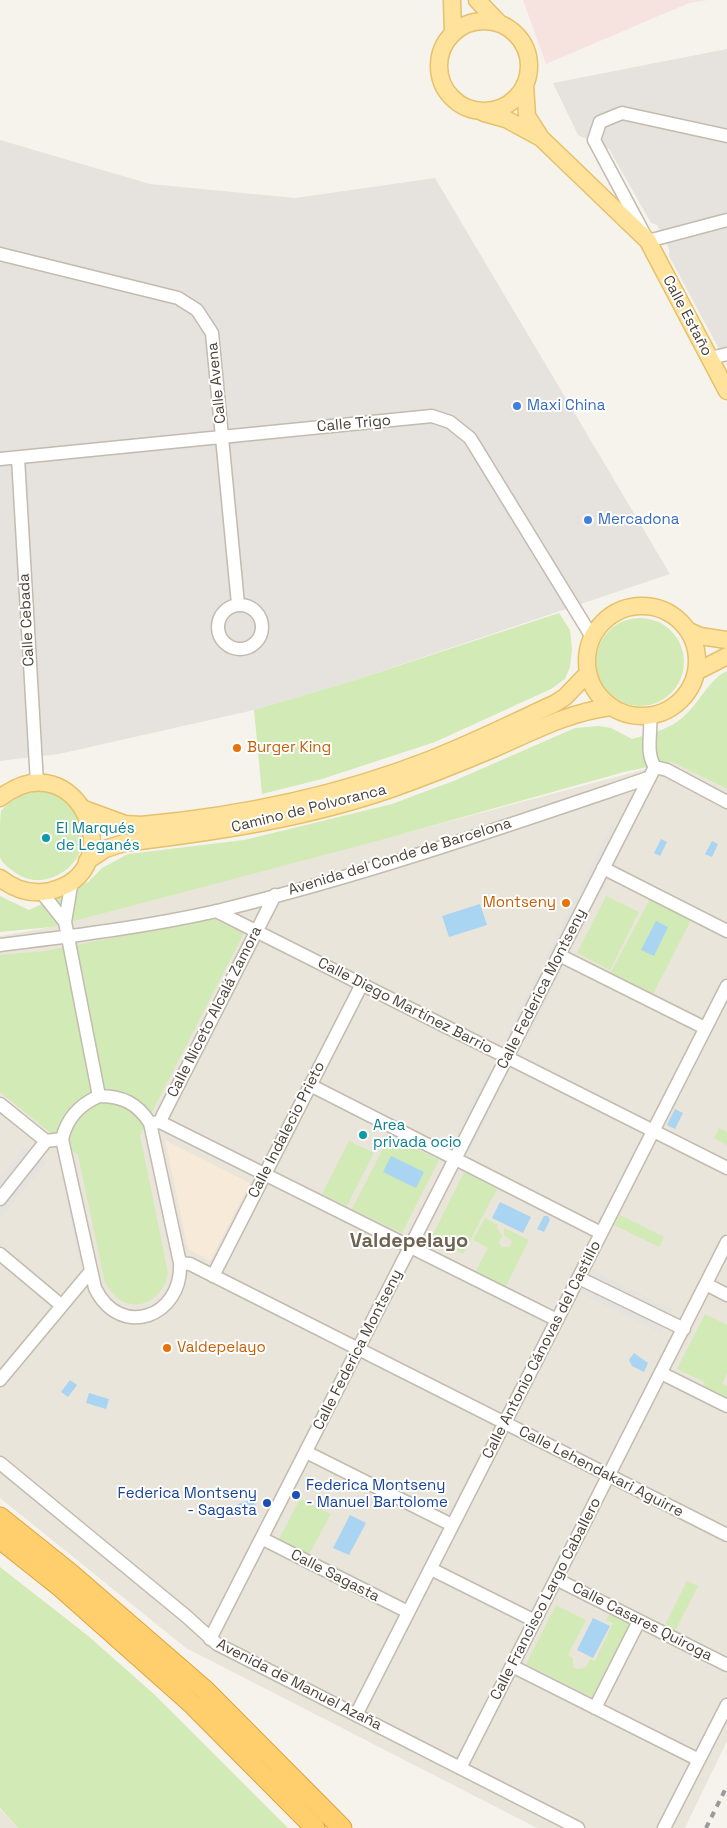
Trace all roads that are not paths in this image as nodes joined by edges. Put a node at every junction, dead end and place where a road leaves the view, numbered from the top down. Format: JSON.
{"nodes":[{"id":1,"x":452,"y":0,"type":"edge"},
{"id":2,"x":477,"y":0,"type":"edge"},
{"id":3,"x":500,"y":24,"type":"junction"},
{"id":4,"x":453,"y":32,"type":"junction"},
{"id":5,"x":525,"y":84,"type":"junction"},
{"id":6,"x":474,"y":111,"type":"junction"},
{"id":7,"x":727,"y":136,"type":"edge"},
{"id":8,"x":541,"y":138,"type":"junction"},
{"id":9,"x":727,"y":220,"type":"edge"},
{"id":10,"x":648,"y":241,"type":"junction"},
{"id":11,"x":0,"y":254,"type":"edge"},
{"id":12,"x":727,"y":354,"type":"edge"},
{"id":13,"x":710,"y":358,"type":"junction"},
{"id":14,"x":727,"y":390,"type":"edge"},
{"id":15,"x":222,"y":436,"type":"junction"},
{"id":16,"x":18,"y":458,"type":"junction"},
{"id":17,"x":0,"y":459,"type":"edge"},
{"id":18,"x":238,"y":604,"type":"dead end"},
{"id":19,"x":689,"y":631,"type":"junction"},
{"id":20,"x":592,"y":637,"type":"junction"},
{"id":21,"x":727,"y":640,"type":"edge"},
{"id":22,"x":727,"y":656,"type":"edge"},
{"id":23,"x":696,"y":672,"type":"junction"},
{"id":24,"x":588,"y":674,"type":"junction"},
{"id":25,"x":611,"y":707,"type":"junction"},
{"id":26,"x":650,"y":716,"type":"junction"},
{"id":27,"x":652,"y":772,"type":"junction"},
{"id":28,"x":37,"y":783,"type":"junction"},
{"id":29,"x":0,"y":798,"type":"edge"},
{"id":30,"x":727,"y":802,"type":"edge"},
{"id":31,"x":84,"y":809,"type":"junction"},
{"id":32,"x":87,"y":861,"type":"junction"},
{"id":33,"x":603,"y":868,"type":"junction"},
{"id":34,"x":0,"y":878,"type":"edge"},
{"id":35,"x":72,"y":880,"type":"junction"},
{"id":36,"x":42,"y":893,"type":"junction"},
{"id":37,"x":275,"y":895,"type":"junction"},
{"id":38,"x":216,"y":911,"type":"junction"},
{"id":39,"x":65,"y":922,"type":"junction"},
{"id":40,"x":727,"y":930,"type":"edge"},
{"id":41,"x":257,"y":931,"type":"junction"},
{"id":42,"x":68,"y":937,"type":"junction"},
{"id":43,"x":0,"y":946,"type":"edge"},
{"id":44,"x":560,"y":955,"type":"junction"},
{"id":45,"x":362,"y":984,"type":"junction"},
{"id":46,"x":727,"y":986,"type":"edge"},
{"id":47,"x":705,"y":1028,"type":"junction"},
{"id":48,"x":508,"y":1057,"type":"junction"},
{"id":49,"x":310,"y":1086,"type":"junction"},
{"id":50,"x":99,"y":1096,"type":"junction"},
{"id":51,"x":0,"y":1104,"type":"edge"},
{"id":52,"x":155,"y":1122,"type":"junction"},
{"id":53,"x":653,"y":1131,"type":"junction"},
{"id":54,"x":62,"y":1139,"type":"junction"},
{"id":55,"x":46,"y":1141,"type":"junction"},
{"id":56,"x":455,"y":1160,"type":"junction"},
{"id":57,"x":727,"y":1168,"type":"edge"},
{"id":58,"x":265,"y":1174,"type":"junction"},
{"id":59,"x":0,"y":1199,"type":"edge"},
{"id":60,"x":601,"y":1233,"type":"junction"},
{"id":61,"x":727,"y":1242,"type":"edge"},
{"id":62,"x":411,"y":1247,"type":"junction"},
{"id":63,"x":0,"y":1254,"type":"edge"},
{"id":64,"x":180,"y":1263,"type":"junction"},
{"id":65,"x":90,"y":1272,"type":"junction"},
{"id":66,"x":213,"y":1276,"type":"junction"},
{"id":67,"x":578,"y":1278,"type":"junction"},
{"id":68,"x":706,"y":1284,"type":"junction"},
{"id":69,"x":727,"y":1295,"type":"edge"},
{"id":70,"x":62,"y":1304,"type":"junction"},
{"id":71,"x":557,"y":1320,"type":"junction"},
{"id":72,"x":684,"y":1329,"type":"junction"},
{"id":73,"x":359,"y":1350,"type":"junction"},
{"id":74,"x":661,"y":1373,"type":"junction"},
{"id":75,"x":0,"y":1380,"type":"edge"},
{"id":76,"x":727,"y":1406,"type":"edge"},
{"id":77,"x":505,"y":1423,"type":"junction"},
{"id":78,"x":306,"y":1452,"type":"junction"},
{"id":79,"x":0,"y":1463,"type":"edge"},
{"id":80,"x":609,"y":1476,"type":"junction"},
{"id":81,"x":0,"y":1517,"type":"edge"},
{"id":82,"x":452,"y":1525,"type":"junction"},
{"id":83,"x":727,"y":1535,"type":"edge"},
{"id":84,"x":0,"y":1539,"type":"edge"},
{"id":85,"x":263,"y":1539,"type":"junction"},
{"id":86,"x":430,"y":1569,"type":"junction"},
{"id":87,"x":556,"y":1579,"type":"junction"},
{"id":88,"x":408,"y":1612,"type":"junction"},
{"id":89,"x":535,"y":1621,"type":"junction"},
{"id":90,"x":639,"y":1621,"type":"junction"},
{"id":91,"x":210,"y":1639,"type":"junction"},
{"id":92,"x":727,"y":1665,"type":"edge"},
{"id":93,"x":512,"y":1666,"type":"junction"},
{"id":94,"x":727,"y":1705,"type":"edge"},
{"id":95,"x":595,"y":1708,"type":"junction"},
{"id":96,"x":356,"y":1714,"type":"junction"},
{"id":97,"x":699,"y":1760,"type":"junction"},
{"id":98,"x":460,"y":1768,"type":"junction"},
{"id":99,"x":315,"y":1828,"type":"edge"},
{"id":100,"x":342,"y":1828,"type":"edge"},
{"id":101,"x":578,"y":1828,"type":"edge"},
{"id":102,"x":664,"y":1828,"type":"edge"}],
"edges":[{"from":1,"to":4,"type":"main road"},
{"from":2,"to":3,"type":"main road"},
{"from":3,"to":4,"type":"main road"},
{"from":3,"to":5,"type":"main road"},
{"from":4,"to":6,"type":"main road"},
{"from":5,"to":6,"type":"main road"},
{"from":5,"to":8,"type":"main road","name":"Calle Estaño"},
{"from":6,"to":8,"type":"main road","name":"Calle Estaño"},
{"from":7,"to":10,"type":"street","name":"Calle Estaño"},
{"from":8,"to":10,"type":"main road","name":"Calle Estaño"},
{"from":9,"to":10,"type":"street"},
{"from":10,"to":13,"type":"main road","name":"Calle Estaño"},
{"from":11,"to":15,"type":"street","name":"Calle Avena"},
{"from":12,"to":13,"type":"street"},
{"from":13,"to":14,"type":"main road","name":"Calle Estaño"},
{"from":15,"to":16,"type":"street","name":"Calle Trigo"},
{"from":15,"to":18,"type":"street","name":"Calle Avena"},
{"from":15,"to":20,"type":"street","name":"Calle Trigo"},
{"from":16,"to":17,"type":"street","name":"Calle Trigo"},
{"from":16,"to":28,"type":"street","name":"Calle Cebada"},
{"from":19,"to":20,"type":"main road"},
{"from":19,"to":21,"type":"main road"},
{"from":19,"to":23,"type":"main road"},
{"from":20,"to":24,"type":"main road"},
{"from":22,"to":23,"type":"main road"},
{"from":23,"to":26,"type":"main road"},
{"from":24,"to":25,"type":"main road"},
{"from":24,"to":31,"type":"main road","name":"Camino de Polvoranca"},
{"from":25,"to":26,"type":"main road"},
{"from":25,"to":32,"type":"main road","name":"Camino de Polvoranca"},
{"from":26,"to":27,"type":"street"},
{"from":27,"to":30,"type":"street"},
{"from":27,"to":33,"type":"street","name":"Calle Federica Montseny"},
{"from":27,"to":37,"type":"street","name":"Avenida del Conde de Barcelona"},
{"from":28,"to":29,"type":"main road"},
{"from":28,"to":31,"type":"main road"},
{"from":31,"to":32,"type":"main road"},
{"from":32,"to":35,"type":"main road"},
{"from":33,"to":40,"type":"street"},
{"from":33,"to":44,"type":"street","name":"Calle Federica Montseny"},
{"from":34,"to":36,"type":"main road"},
{"from":35,"to":36,"type":"main road"},
{"from":35,"to":39,"type":"street"},
{"from":36,"to":39,"type":"street"},
{"from":37,"to":38,"type":"street","name":"Avenida del Conde de Barcelona"},
{"from":37,"to":41,"type":"street","name":"Calle Niceto Alcalá Zamora"},
{"from":38,"to":41,"type":"street","name":"Calle Diego Martínez Barrio"},
{"from":38,"to":42,"type":"street","name":"Avenida del Conde de Barcelona"},
{"from":39,"to":42,"type":"street"},
{"from":41,"to":45,"type":"street","name":"Calle Diego Martínez Barrio"},
{"from":41,"to":52,"type":"street","name":"Calle Niceto Alcalá Zamora"},
{"from":42,"to":43,"type":"street","name":"Avenida del Conde de Barcelona"},
{"from":42,"to":50,"type":"street"},
{"from":44,"to":47,"type":"street"},
{"from":44,"to":48,"type":"street","name":"Calle Federica Montseny"},
{"from":45,"to":48,"type":"street","name":"Calle Diego Martínez Barrio"},
{"from":45,"to":49,"type":"street","name":"Calle Indalecio Prieto"},
{"from":46,"to":47,"type":"street","name":"Calle Antonio Cánovas del Castillo"},
{"from":47,"to":53,"type":"street","name":"Calle Antonio Cánovas del Castillo"},
{"from":48,"to":53,"type":"street","name":"Calle Diego Martínez Barrio"},
{"from":48,"to":56,"type":"street","name":"Calle Federica Montseny"},
{"from":49,"to":56,"type":"street"},
{"from":49,"to":58,"type":"street","name":"Calle Indalecio Prieto"},
{"from":50,"to":52,"type":"street"},
{"from":50,"to":54,"type":"street"},
{"from":51,"to":55,"type":"street"},
{"from":52,"to":58,"type":"street"},
{"from":52,"to":64,"type":"street"},
{"from":53,"to":57,"type":"street","name":"Calle Diego Martínez Barrio"},
{"from":53,"to":60,"type":"street","name":"Calle Antonio Cánovas del Castillo"},
{"from":54,"to":55,"type":"street"},
{"from":54,"to":65,"type":"street"},
{"from":55,"to":59,"type":"street"},
{"from":56,"to":60,"type":"street"},
{"from":56,"to":62,"type":"street","name":"Calle Federica Montseny"},
{"from":58,"to":62,"type":"street"},
{"from":58,"to":66,"type":"street","name":"Calle Indalecio Prieto"},
{"from":60,"to":67,"type":"street","name":"Calle Antonio Cánovas del Castillo"},
{"from":61,"to":68,"type":"street","name":"Calle Francisco Largo Caballero"},
{"from":62,"to":71,"type":"street"},
{"from":62,"to":73,"type":"street","name":"Calle Federica Montseny"},
{"from":63,"to":70,"type":"street"},
{"from":64,"to":65,"type":"street"},
{"from":64,"to":66,"type":"street","name":"Calle Lehendakari Aguirre"},
{"from":65,"to":70,"type":"street"},
{"from":66,"to":73,"type":"street","name":"Calle Lehendakari Aguirre"},
{"from":67,"to":71,"type":"street","name":"Calle Antonio Cánovas del Castillo"},
{"from":67,"to":72,"type":"street"},
{"from":68,"to":69,"type":"street"},
{"from":68,"to":72,"type":"street","name":"Calle Francisco Largo Caballero"},
{"from":70,"to":75,"type":"street"},
{"from":71,"to":77,"type":"street","name":"Calle Antonio Cánovas del Castillo"},
{"from":72,"to":74,"type":"street","name":"Calle Francisco Largo Caballero"},
{"from":73,"to":77,"type":"street","name":"Calle Lehendakari Aguirre"},
{"from":73,"to":78,"type":"street","name":"Calle Federica Montseny"},
{"from":74,"to":76,"type":"street"},
{"from":74,"to":80,"type":"street","name":"Calle Francisco Largo Caballero"},
{"from":77,"to":80,"type":"street","name":"Calle Lehendakari Aguirre"},
{"from":77,"to":82,"type":"street","name":"Calle Antonio Cánovas del Castillo"},
{"from":78,"to":82,"type":"street"},
{"from":78,"to":85,"type":"street","name":"Calle Federica Montseny"},
{"from":79,"to":91,"type":"street","name":"Avenida de Manuel Azaña"},
{"from":80,"to":83,"type":"street","name":"Calle Lehendakari Aguirre"},
{"from":80,"to":87,"type":"street","name":"Calle Francisco Largo Caballero"},
{"from":81,"to":100,"type":"highway"},
{"from":82,"to":86,"type":"street","name":"Calle Antonio Cánovas del Castillo"},
{"from":84,"to":99,"type":"highway"},
{"from":85,"to":88,"type":"street","name":"Calle Sagasta"},
{"from":85,"to":91,"type":"street","name":"Calle Federica Montseny"},
{"from":86,"to":88,"type":"street","name":"Calle Antonio Cánovas del Castillo"},
{"from":86,"to":89,"type":"street"},
{"from":87,"to":89,"type":"street","name":"Calle Francisco Largo Caballero"},
{"from":87,"to":90,"type":"street","name":"Calle Casares Quiroga"},
{"from":88,"to":96,"type":"street","name":"Calle Antonio Cánovas del Castillo"},
{"from":89,"to":93,"type":"street","name":"Calle Francisco Largo Caballero"},
{"from":90,"to":92,"type":"street","name":"Calle Casares Quiroga"},
{"from":90,"to":95,"type":"street"},
{"from":91,"to":96,"type":"street","name":"Avenida de Manuel Azaña"},
{"from":93,"to":95,"type":"street"},
{"from":93,"to":98,"type":"street","name":"Calle Francisco Largo Caballero"},
{"from":94,"to":97,"type":"street"},
{"from":95,"to":97,"type":"street"},
{"from":96,"to":98,"type":"street","name":"Avenida de Manuel Azaña"},
{"from":97,"to":102,"type":"street"},
{"from":98,"to":101,"type":"street","name":"Avenida de Manuel Azaña"}]}
